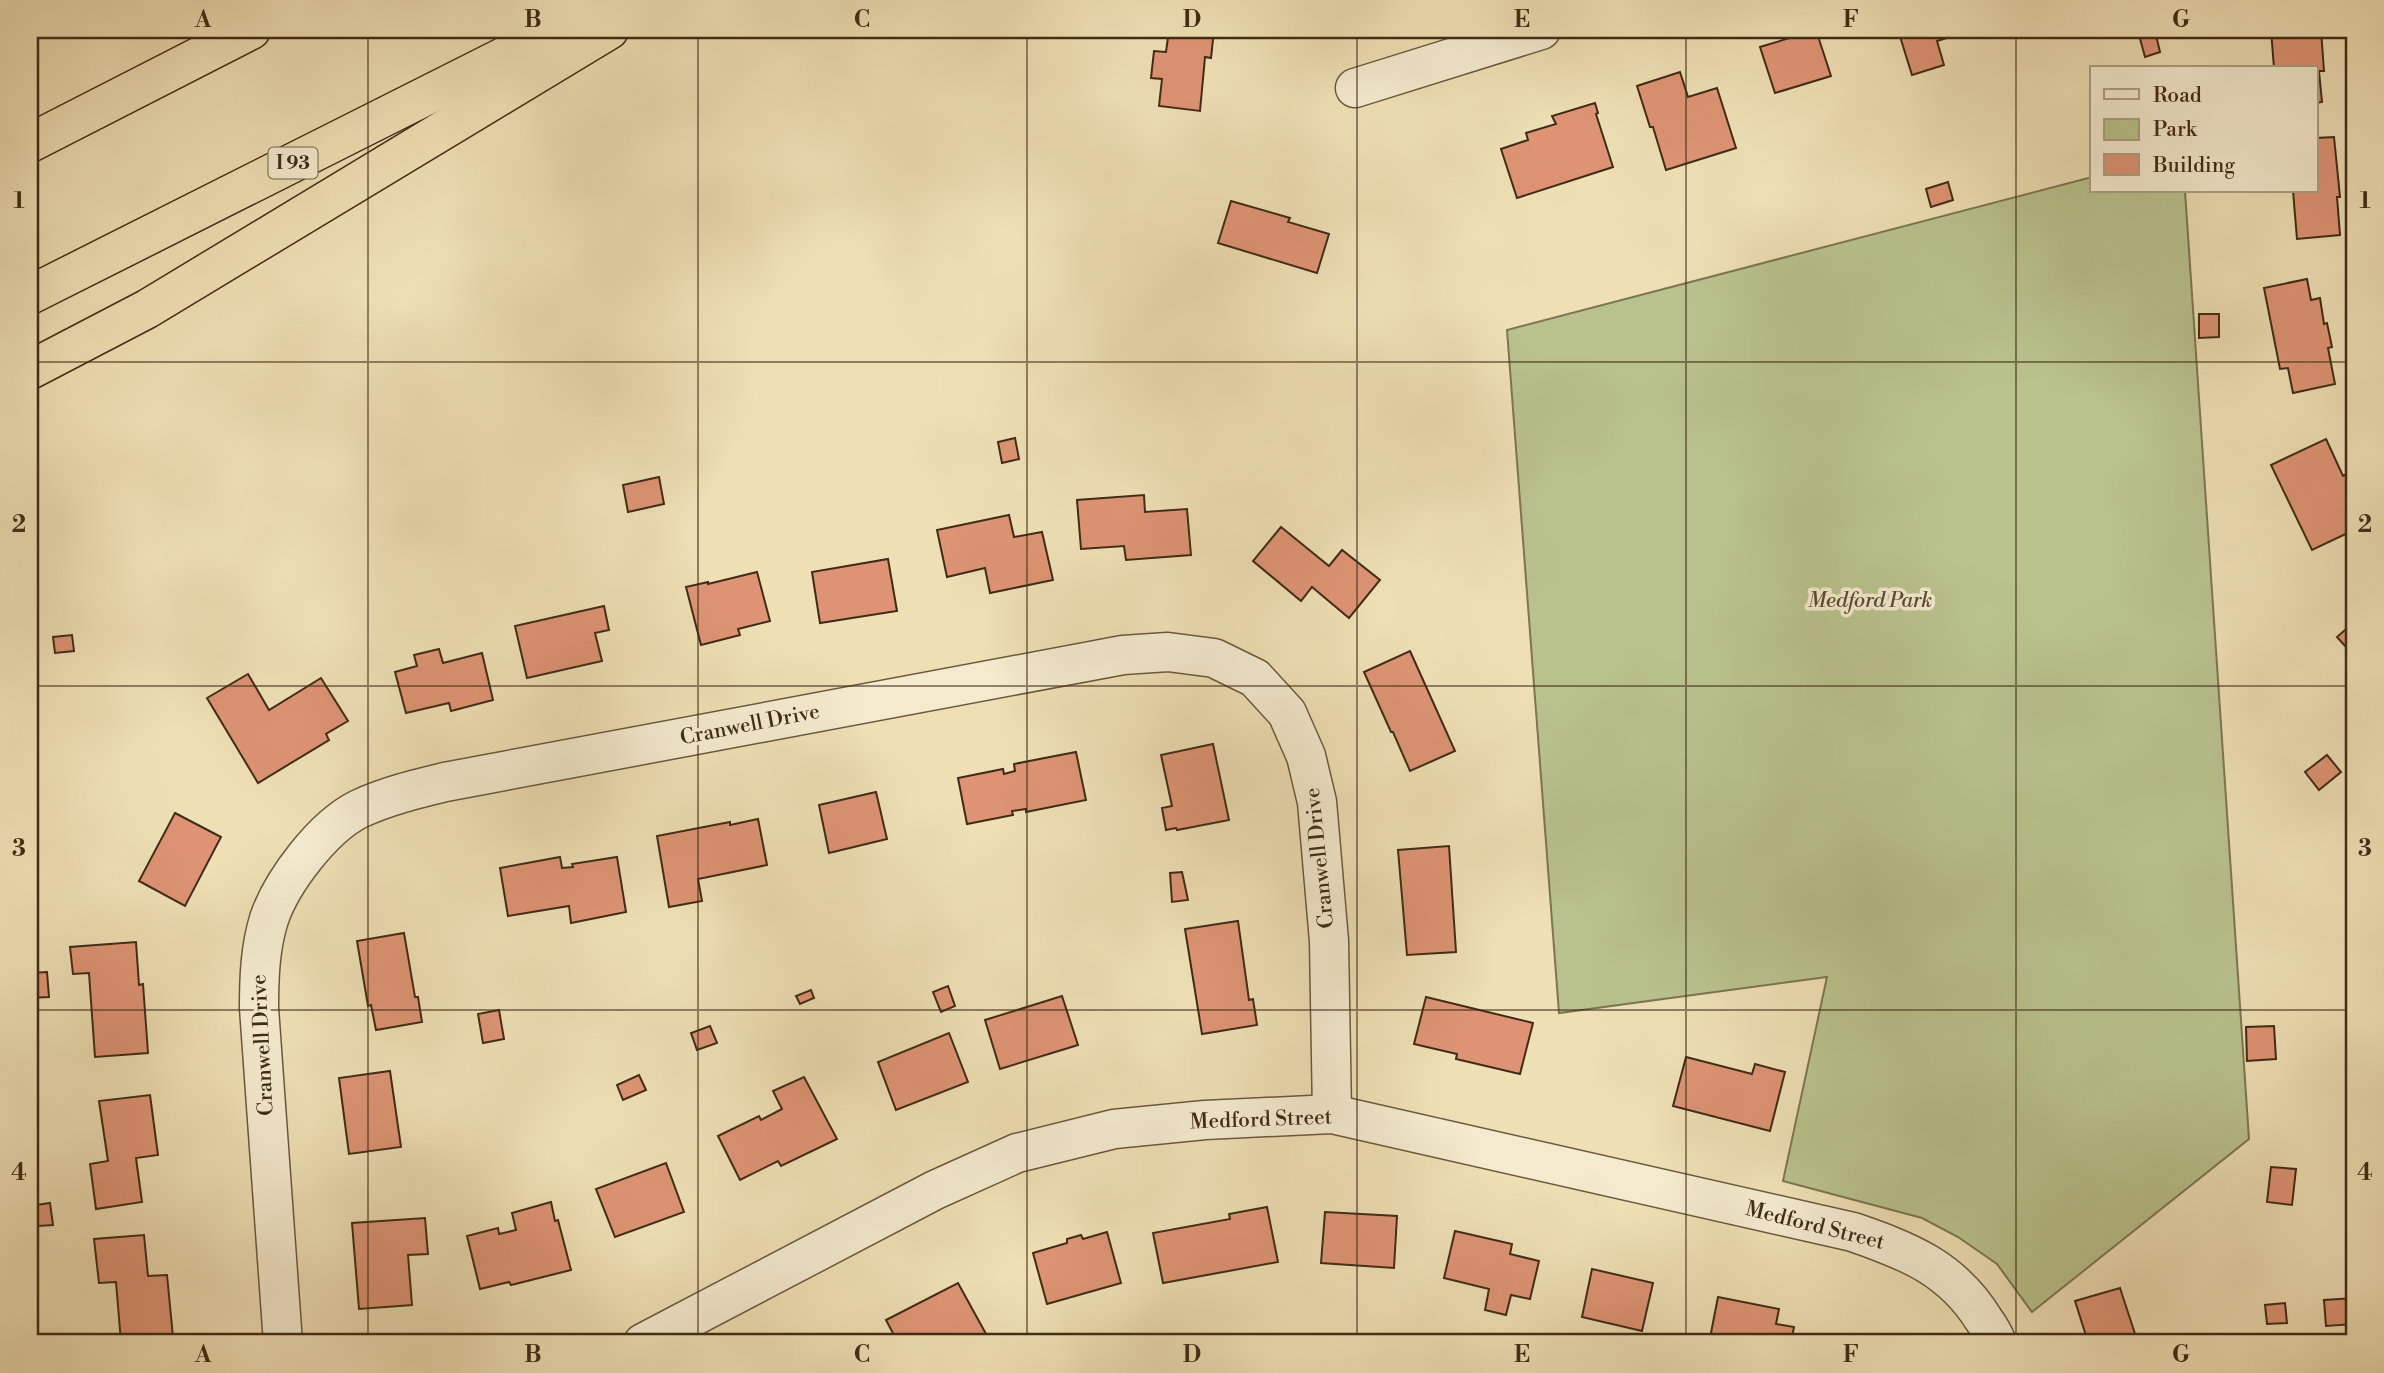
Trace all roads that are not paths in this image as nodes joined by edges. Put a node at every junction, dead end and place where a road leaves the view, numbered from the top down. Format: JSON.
{"nodes":[{"id":1,"x":251,"y":30,"type":"edge"},
{"id":2,"x":557,"y":30,"type":"edge"},
{"id":3,"x":610,"y":30,"type":"edge"},
{"id":4,"x":1541,"y":30,"type":"edge"},
{"id":5,"x":1355,"y":88,"type":"dead end"},
{"id":6,"x":30,"y":143,"type":"edge"},
{"id":7,"x":30,"y":295,"type":"edge"},
{"id":8,"x":30,"y":370,"type":"edge"},
{"id":9,"x":1332,"y":1114,"type":"junction"},
{"id":10,"x":283,"y":1343,"type":"edge"},
{"id":11,"x":645,"y":1343,"type":"edge"},
{"id":12,"x":1997,"y":1343,"type":"edge"}],
"edges":[{"from":1,"to":6,"type":"highway"},
{"from":2,"to":7,"type":"highway","number":"I 93"},
{"from":3,"to":8,"type":"highway"},
{"from":4,"to":5,"type":"street"},
{"from":9,"to":10,"type":"street","name":"Cranwell Drive"},
{"from":9,"to":11,"type":"street","name":"Medford Street"},
{"from":9,"to":12,"type":"street","name":"Medford Street"}]}
